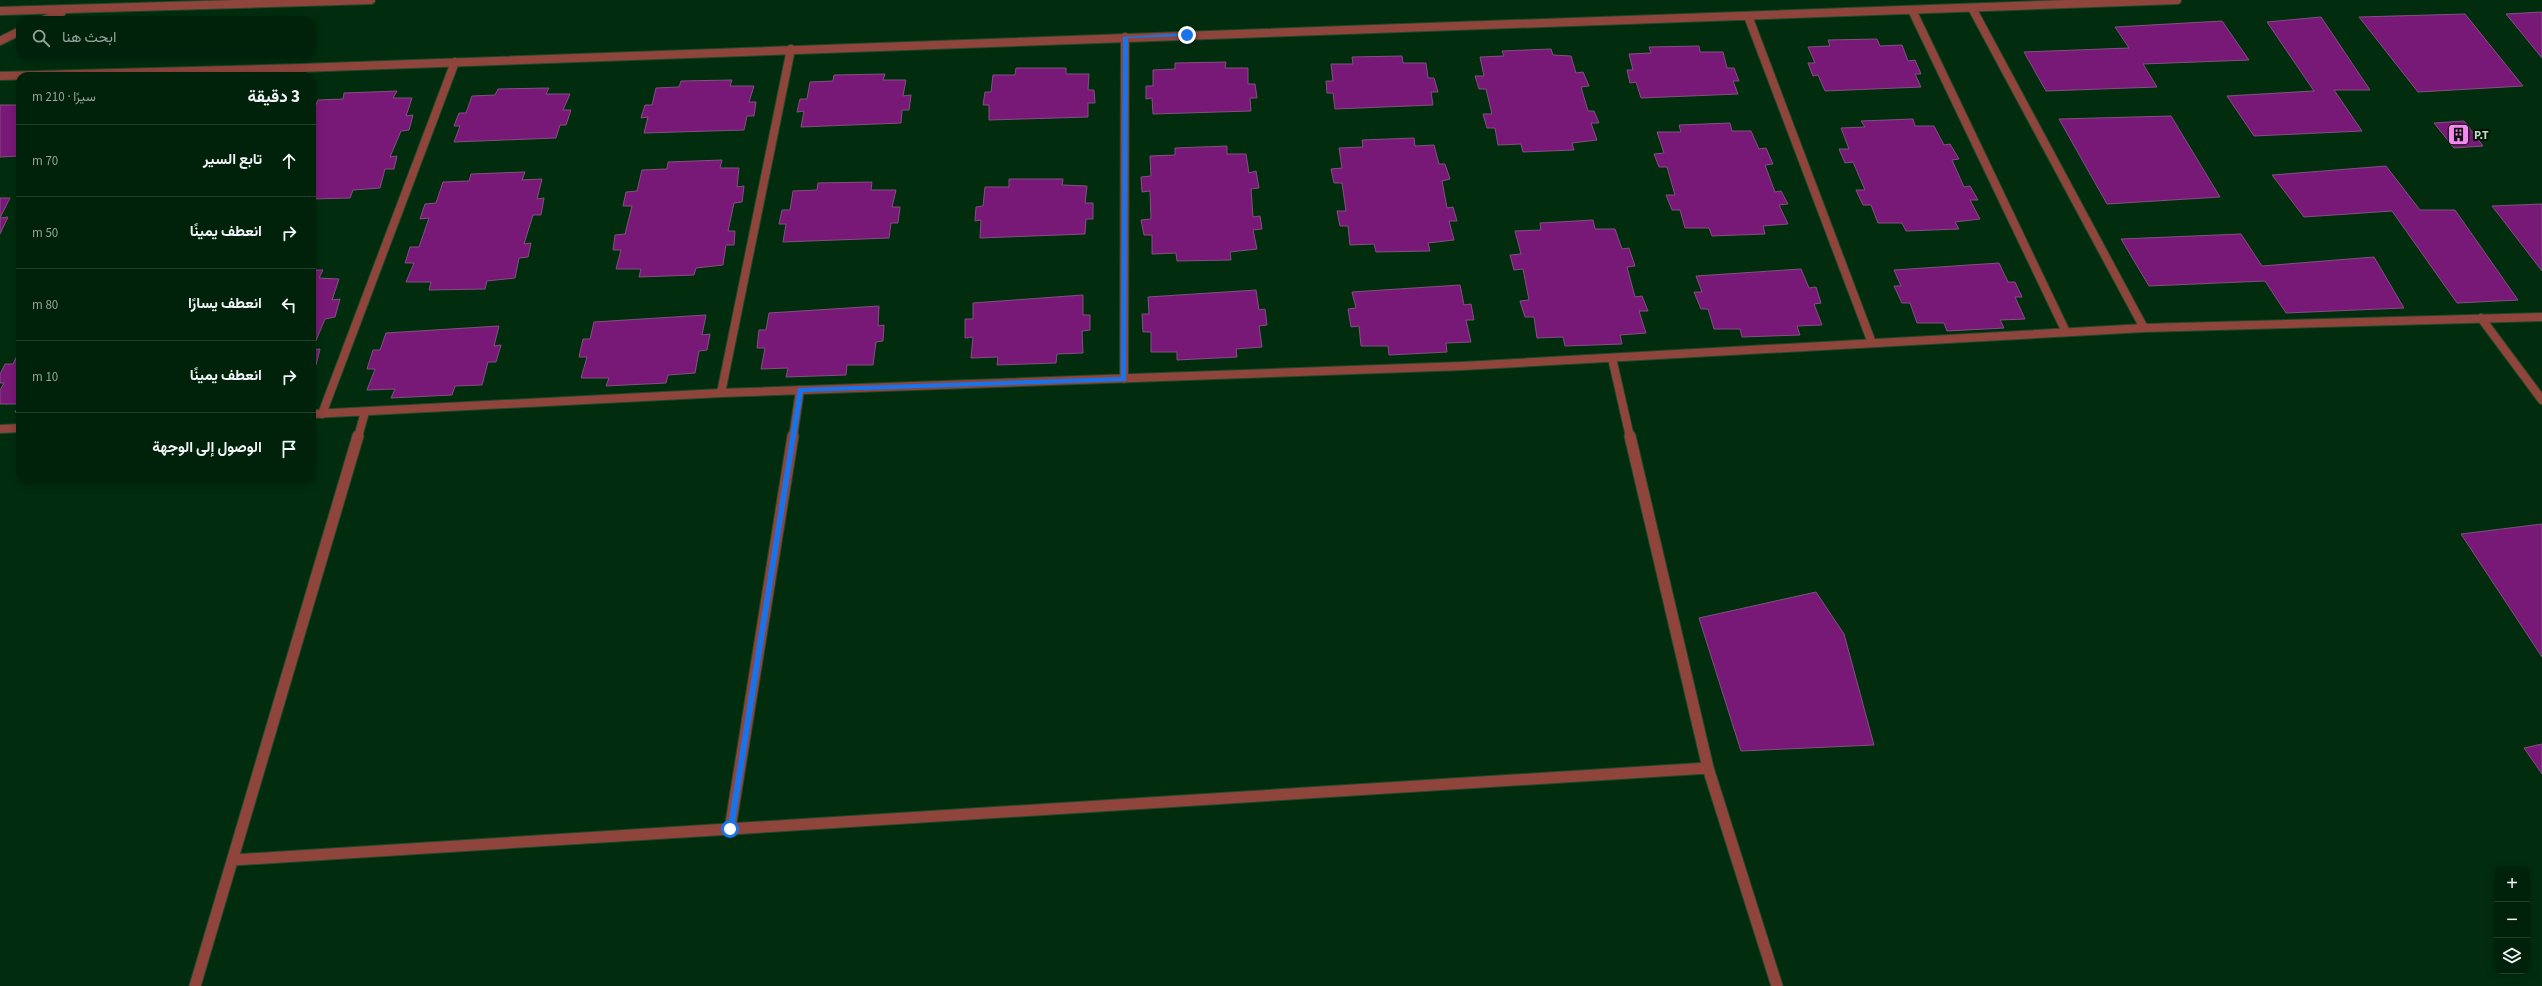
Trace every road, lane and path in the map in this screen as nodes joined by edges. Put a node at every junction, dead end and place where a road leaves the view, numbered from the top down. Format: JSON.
{"nodes":[{"id":1,"x":371,"y":0,"type":"edge"},
{"id":2,"x":2177,"y":0,"type":"edge"},
{"id":3,"x":1972,"y":8,"type":"junction"},
{"id":4,"x":67,"y":9,"type":"junction"},
{"id":5,"x":1912,"y":10,"type":"junction"},
{"id":6,"x":0,"y":11,"type":"edge"},
{"id":7,"x":52,"y":16,"type":"edge"},
{"id":8,"x":1748,"y":16,"type":"junction"},
{"id":9,"x":16,"y":33,"type":"edge"},
{"id":10,"x":1125,"y":37,"type":"junction"},
{"id":11,"x":0,"y":41,"type":"edge"},
{"id":12,"x":791,"y":49,"type":"junction"},
{"id":13,"x":455,"y":62,"type":"junction"},
{"id":14,"x":300,"y":68,"type":"junction"},
{"id":15,"x":150,"y":72,"type":"edge"},
{"id":16,"x":298,"y":72,"type":"edge"},
{"id":17,"x":0,"y":76,"type":"edge"},
{"id":18,"x":16,"y":76,"type":"edge"},
{"id":19,"x":2542,"y":316,"type":"edge"},
{"id":20,"x":2481,"y":318,"type":"junction"},
{"id":21,"x":2144,"y":328,"type":"junction"},
{"id":22,"x":2066,"y":332,"type":"junction"},
{"id":23,"x":1872,"y":343,"type":"junction"},
{"id":24,"x":1612,"y":358,"type":"junction"},
{"id":25,"x":1124,"y":379,"type":"junction"},
{"id":26,"x":800,"y":390,"type":"junction"},
{"id":27,"x":721,"y":393,"type":"junction"},
{"id":28,"x":2542,"y":400,"type":"edge"},
{"id":29,"x":365,"y":412,"type":"junction"},
{"id":30,"x":316,"y":414,"type":"edge"},
{"id":31,"x":322,"y":414,"type":"junction"},
{"id":32,"x":16,"y":428,"type":"edge"},
{"id":33,"x":0,"y":429,"type":"edge"},
{"id":34,"x":1708,"y":768,"type":"junction"},
{"id":35,"x":730,"y":829,"type":"junction"},
{"id":36,"x":233,"y":860,"type":"junction"},
{"id":37,"x":195,"y":986,"type":"edge"},
{"id":38,"x":1777,"y":986,"type":"edge"}],
"edges":[{"from":1,"to":4,"type":"street"},
{"from":2,"to":3,"type":"street"},
{"from":3,"to":5,"type":"street"},
{"from":3,"to":21,"type":"street"},
{"from":4,"to":6,"type":"street"},
{"from":4,"to":7,"type":"street"},
{"from":5,"to":8,"type":"street"},
{"from":5,"to":22,"type":"street"},
{"from":8,"to":10,"type":"street"},
{"from":8,"to":23,"type":"street"},
{"from":9,"to":11,"type":"street"},
{"from":10,"to":12,"type":"street"},
{"from":10,"to":25,"type":"street"},
{"from":12,"to":13,"type":"street"},
{"from":12,"to":27,"type":"street"},
{"from":13,"to":14,"type":"street"},
{"from":13,"to":31,"type":"street"},
{"from":14,"to":15,"type":"street"},
{"from":14,"to":16,"type":"street"},
{"from":17,"to":18,"type":"street"},
{"from":19,"to":20,"type":"street"},
{"from":20,"to":21,"type":"street"},
{"from":20,"to":28,"type":"street"},
{"from":21,"to":22,"type":"street"},
{"from":22,"to":23,"type":"street"},
{"from":23,"to":24,"type":"street"},
{"from":24,"to":25,"type":"street"},
{"from":24,"to":34,"type":"street"},
{"from":25,"to":26,"type":"street"},
{"from":26,"to":27,"type":"street"},
{"from":26,"to":35,"type":"street"},
{"from":27,"to":29,"type":"street"},
{"from":29,"to":31,"type":"street"},
{"from":29,"to":36,"type":"street"},
{"from":30,"to":31,"type":"street"},
{"from":32,"to":33,"type":"street"},
{"from":34,"to":35,"type":"street"},
{"from":34,"to":38,"type":"street"},
{"from":35,"to":36,"type":"street"},
{"from":36,"to":37,"type":"street"}]}
